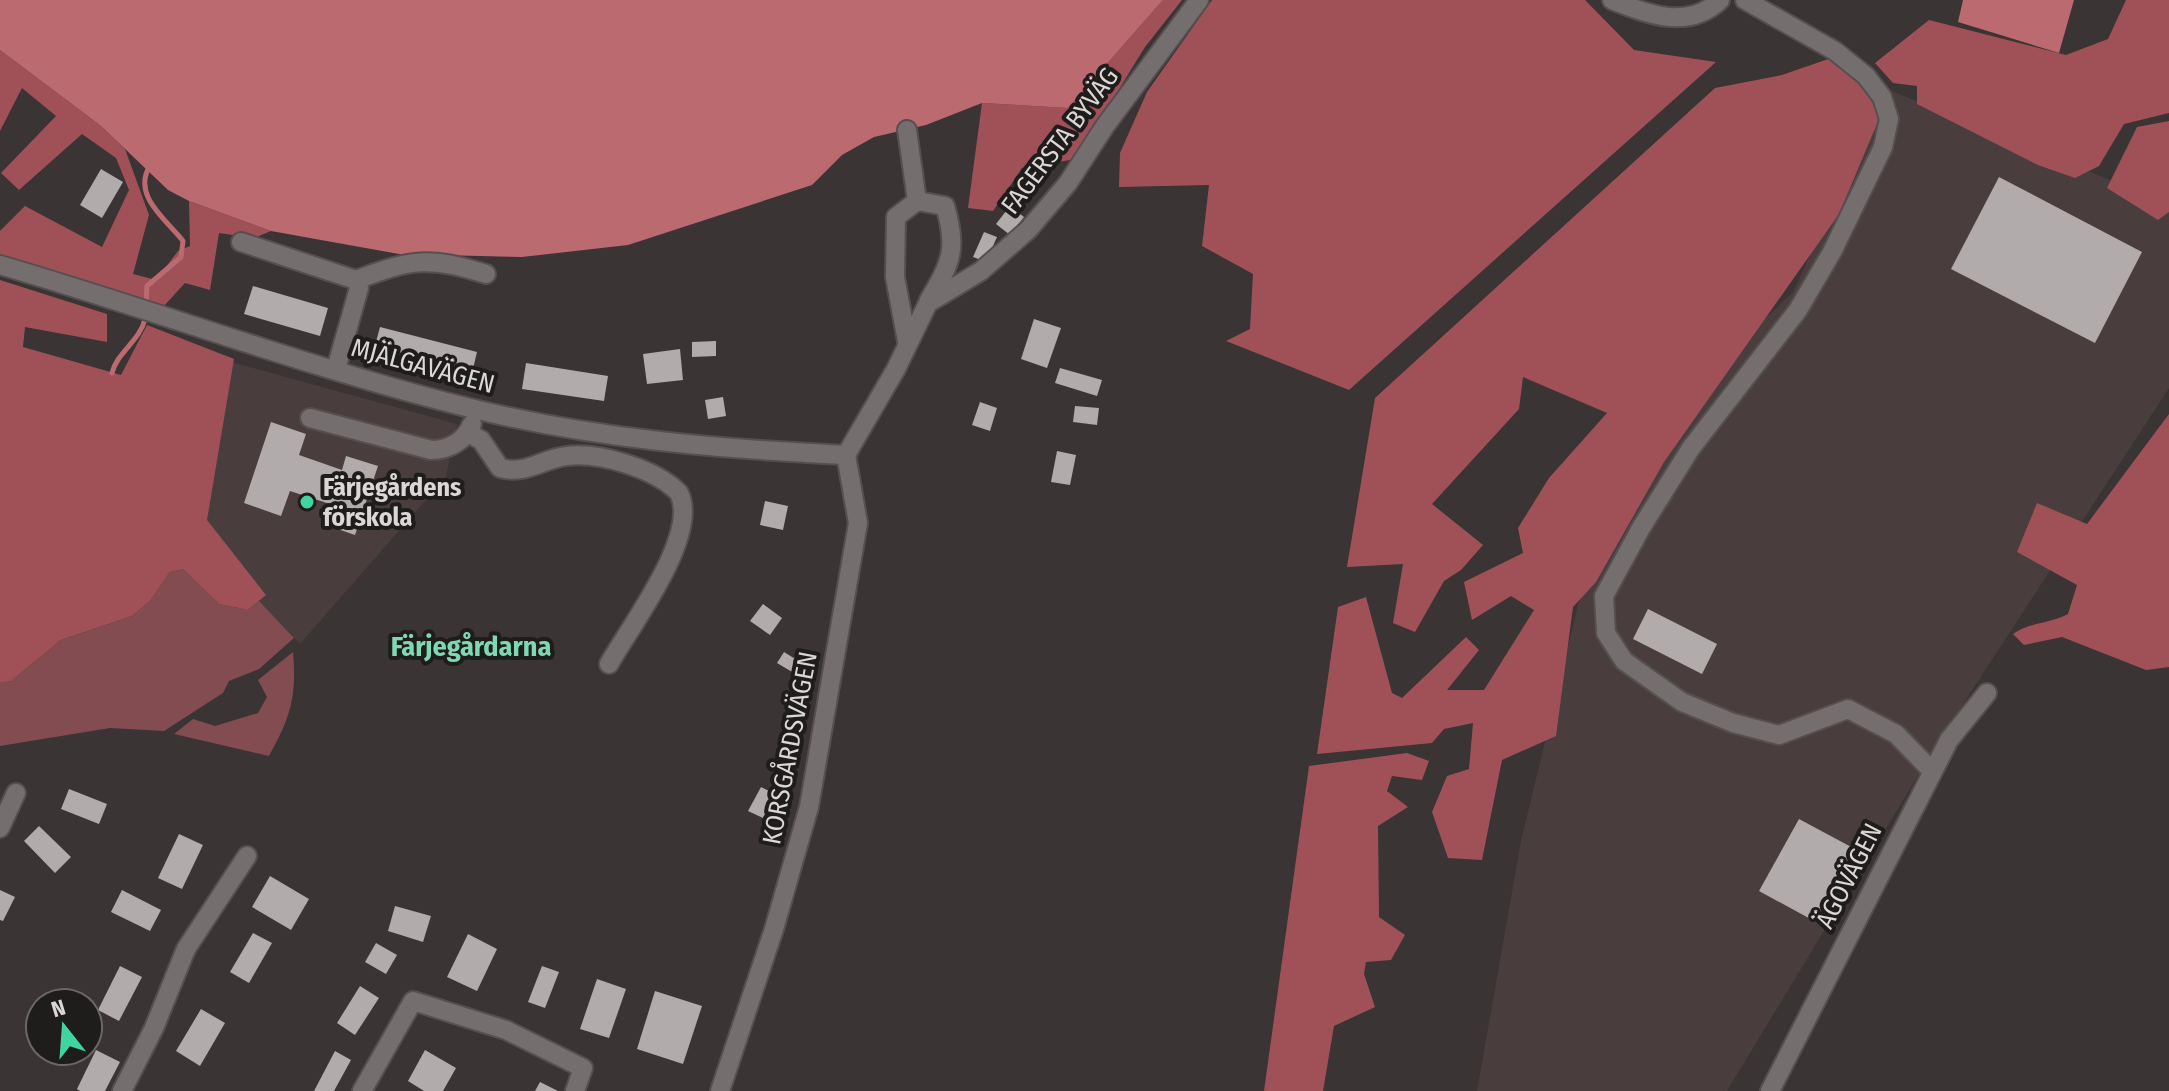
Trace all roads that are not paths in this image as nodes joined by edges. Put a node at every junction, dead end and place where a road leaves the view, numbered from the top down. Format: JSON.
{"nodes":[{"id":1,"x":1199,"y":0,"type":"edge"},
{"id":2,"x":1612,"y":0,"type":"edge"},
{"id":3,"x":1720,"y":0,"type":"edge"},
{"id":4,"x":1745,"y":0,"type":"edge"},
{"id":5,"x":907,"y":130,"type":"dead end"},
{"id":6,"x":917,"y":201,"type":"junction"},
{"id":7,"x":241,"y":242,"type":"dead end"},
{"id":8,"x":0,"y":265,"type":"edge"},
{"id":9,"x":486,"y":274,"type":"dead end"},
{"id":10,"x":356,"y":280,"type":"junction"},
{"id":11,"x":928,"y":303,"type":"junction"},
{"id":12,"x":907,"y":341,"type":"junction"},
{"id":13,"x":336,"y":369,"type":"junction"},
{"id":14,"x":477,"y":410,"type":"junction"},
{"id":15,"x":310,"y":418,"type":"dead end"},
{"id":16,"x":468,"y":433,"type":"junction"},
{"id":17,"x":846,"y":455,"type":"junction"},
{"id":18,"x":609,"y":664,"type":"dead end"},
{"id":19,"x":1987,"y":693,"type":"dead end"},
{"id":20,"x":1932,"y":771,"type":"junction"},
{"id":21,"x":16,"y":793,"type":"dead end"},
{"id":22,"x":0,"y":828,"type":"edge"},
{"id":23,"x":247,"y":856,"type":"dead end"},
{"id":24,"x":122,"y":1091,"type":"edge"},
{"id":25,"x":362,"y":1091,"type":"edge"},
{"id":26,"x":575,"y":1091,"type":"edge"},
{"id":27,"x":720,"y":1091,"type":"edge"},
{"id":28,"x":1770,"y":1091,"type":"edge"}],
"edges":[{"from":1,"to":11,"type":"street","name":"FAGERSTA BYVÄG"},
{"from":2,"to":3,"type":"street"},
{"from":4,"to":20,"type":"street"},
{"from":5,"to":6,"type":"street"},
{"from":6,"to":11,"type":"street"},
{"from":6,"to":12,"type":"street"},
{"from":7,"to":10,"type":"street"},
{"from":8,"to":13,"type":"street","name":"MJÄLGAVÄGEN"},
{"from":9,"to":10,"type":"street"},
{"from":10,"to":13,"type":"street"},
{"from":11,"to":12,"type":"street","name":"FAGERSTA BYVÄG"},
{"from":12,"to":17,"type":"street","name":"FAGERSTA BYVÄG"},
{"from":13,"to":14,"type":"street","name":"MJÄLGAVÄGEN"},
{"from":14,"to":16,"type":"street"},
{"from":14,"to":17,"type":"street","name":"MJÄLGAVÄGEN"},
{"from":15,"to":16,"type":"street"},
{"from":16,"to":18,"type":"street"},
{"from":17,"to":27,"type":"street","name":"KORSGÅRDSVÄGEN"},
{"from":19,"to":20,"type":"street","name":"ÄGOVÄGEN"},
{"from":20,"to":28,"type":"street","name":"ÄGOVÄGEN"},
{"from":21,"to":22,"type":"street"},
{"from":23,"to":24,"type":"street"},
{"from":25,"to":26,"type":"street"}]}
